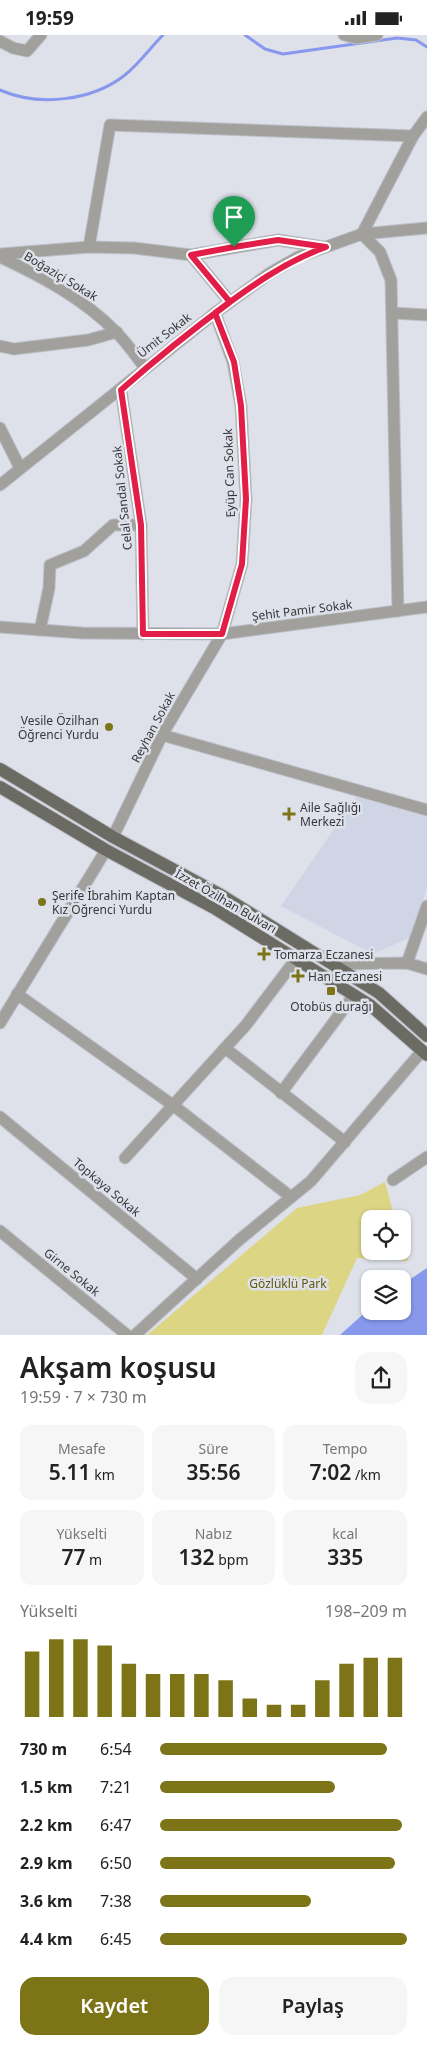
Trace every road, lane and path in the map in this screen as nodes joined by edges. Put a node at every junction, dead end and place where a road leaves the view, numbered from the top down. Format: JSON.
{"nodes":[{"id":1,"x":41,"y":35,"type":"edge"},
{"id":2,"x":344,"y":35,"type":"edge"},
{"id":3,"x":378,"y":35,"type":"edge"},
{"id":4,"x":0,"y":41,"type":"edge"},
{"id":5,"x":427,"y":117,"type":"edge"},
{"id":6,"x":413,"y":136,"type":"junction"},
{"id":7,"x":427,"y":228,"type":"edge"},
{"id":8,"x":362,"y":233,"type":"junction"},
{"id":9,"x":89,"y":247,"type":"junction"},
{"id":10,"x":326,"y":247,"type":"junction"},
{"id":11,"x":191,"y":255,"type":"junction"},
{"id":12,"x":0,"y":256,"type":"edge"},
{"id":13,"x":230,"y":302,"type":"junction"},
{"id":14,"x":215,"y":313,"type":"junction"},
{"id":15,"x":393,"y":313,"type":"junction"},
{"id":16,"x":427,"y":315,"type":"edge"},
{"id":17,"x":117,"y":332,"type":"junction"},
{"id":18,"x":0,"y":346,"type":"edge"},
{"id":19,"x":145,"y":368,"type":"junction"},
{"id":20,"x":121,"y":390,"type":"junction"},
{"id":21,"x":0,"y":428,"type":"edge"},
{"id":22,"x":20,"y":468,"type":"junction"},
{"id":23,"x":0,"y":485,"type":"edge"},
{"id":24,"x":141,"y":525,"type":"junction"},
{"id":25,"x":427,"y":607,"type":"edge"},
{"id":26,"x":398,"y":611,"type":"junction"},
{"id":27,"x":0,"y":627,"type":"edge"},
{"id":28,"x":40,"y":630,"type":"junction"},
{"id":29,"x":143,"y":634,"type":"junction"},
{"id":30,"x":222,"y":634,"type":"junction"},
{"id":31,"x":162,"y":735,"type":"junction"},
{"id":32,"x":0,"y":769,"type":"edge"},
{"id":33,"x":0,"y":787,"type":"edge"},
{"id":34,"x":427,"y":810,"type":"edge"},
{"id":35,"x":112,"y":837,"type":"junction"},
{"id":36,"x":106,"y":850,"type":"junction"},
{"id":37,"x":427,"y":906,"type":"edge"},
{"id":38,"x":296,"y":959,"type":"junction"},
{"id":39,"x":407,"y":963,"type":"junction"},
{"id":40,"x":332,"y":964,"type":"junction"},
{"id":41,"x":427,"y":969,"type":"edge"},
{"id":42,"x":17,"y":993,"type":"junction"},
{"id":43,"x":354,"y":995,"type":"junction"},
{"id":44,"x":0,"y":1023,"type":"edge"},
{"id":45,"x":427,"y":1036,"type":"edge"},
{"id":46,"x":226,"y":1048,"type":"junction"},
{"id":47,"x":424,"y":1053,"type":"edge"},
{"id":48,"x":281,"y":1093,"type":"junction"},
{"id":49,"x":174,"y":1106,"type":"junction"},
{"id":50,"x":0,"y":1117,"type":"edge"},
{"id":51,"x":344,"y":1142,"type":"junction"},
{"id":52,"x":427,"y":1157,"type":"edge"},
{"id":53,"x":125,"y":1158,"type":"dead end"},
{"id":54,"x":393,"y":1180,"type":"dead end"},
{"id":55,"x":292,"y":1197,"type":"junction"},
{"id":56,"x":0,"y":1231,"type":"edge"},
{"id":57,"x":197,"y":1279,"type":"junction"},
{"id":58,"x":127,"y":1335,"type":"edge"},
{"id":59,"x":135,"y":1335,"type":"edge"}],
"edges":[{"from":1,"to":4,"type":"street"},
{"from":2,"to":3,"type":"street"},
{"from":5,"to":6,"type":"street"},
{"from":6,"to":8,"type":"street"},
{"from":6,"to":9,"type":"street"},
{"from":7,"to":8,"type":"street","name":"Ümit Sokak"},
{"from":8,"to":10,"type":"street","name":"Ümit Sokak"},
{"from":8,"to":15,"type":"street"},
{"from":9,"to":11,"type":"street"},
{"from":9,"to":12,"type":"street"},
{"from":10,"to":11,"type":"street"},
{"from":10,"to":13,"type":"street","name":"Ümit Sokak"},
{"from":11,"to":13,"type":"street"},
{"from":12,"to":17,"type":"street","name":"Boğaziçi Sokak"},
{"from":13,"to":14,"type":"street","name":"Ümit Sokak"},
{"from":14,"to":19,"type":"street","name":"Ümit Sokak"},
{"from":14,"to":30,"type":"street","name":"Eyüp Can Sokak"},
{"from":15,"to":16,"type":"street"},
{"from":15,"to":26,"type":"street"},
{"from":17,"to":18,"type":"street"},
{"from":17,"to":19,"type":"street","name":"Boğaziçi Sokak"},
{"from":19,"to":20,"type":"street","name":"Ümit Sokak"},
{"from":20,"to":22,"type":"street","name":"Ümit Sokak"},
{"from":20,"to":24,"type":"street","name":"Celal Sandal Sokak"},
{"from":21,"to":22,"type":"street"},
{"from":22,"to":23,"type":"street","name":"Ümit Sokak"},
{"from":24,"to":28,"type":"street"},
{"from":24,"to":29,"type":"street","name":"Celal Sandal Sokak"},
{"from":25,"to":26,"type":"street","name":"Şehit Pamir Sokak"},
{"from":26,"to":30,"type":"street","name":"Şehit Pamir Sokak"},
{"from":27,"to":28,"type":"street","name":"Şehit Pamir Sokak"},
{"from":28,"to":29,"type":"street","name":"Şehit Pamir Sokak"},
{"from":29,"to":30,"type":"street","name":"Şehit Pamir Sokak"},
{"from":30,"to":31,"type":"street","name":"Reyhan Sokak"},
{"from":31,"to":34,"type":"street"},
{"from":31,"to":35,"type":"street","name":"Reyhan Sokak"},
{"from":32,"to":35,"type":"main road","name":"İzzet Özilhan Bulvarı"},
{"from":33,"to":36,"type":"main road","name":"İzzet Özilhan Bulvarı"},
{"from":35,"to":36,"type":"main road"},
{"from":35,"to":40,"type":"main road","name":"İzzet Özilhan Bulvarı"},
{"from":36,"to":38,"type":"main road","name":"İzzet Özilhan Bulvarı"},
{"from":36,"to":42,"type":"street"},
{"from":37,"to":39,"type":"street"},
{"from":38,"to":43,"type":"main road","name":"İzzet Özilhan Bulvarı"},
{"from":38,"to":46,"type":"street"},
{"from":39,"to":40,"type":"street"},
{"from":39,"to":41,"type":"street"},
{"from":40,"to":45,"type":"main road","name":"İzzet Özilhan Bulvarı"},
{"from":42,"to":44,"type":"street"},
{"from":42,"to":49,"type":"street"},
{"from":43,"to":47,"type":"main road","name":"İzzet Özilhan Bulvarı"},
{"from":43,"to":48,"type":"street"},
{"from":46,"to":48,"type":"street"},
{"from":46,"to":49,"type":"street"},
{"from":47,"to":51,"type":"street"},
{"from":48,"to":51,"type":"street"},
{"from":49,"to":53,"type":"street"},
{"from":49,"to":55,"type":"street"},
{"from":50,"to":57,"type":"street","name":"Topkaya Sokak"},
{"from":51,"to":55,"type":"street"},
{"from":52,"to":54,"type":"street"},
{"from":55,"to":57,"type":"street"},
{"from":56,"to":58,"type":"street","name":"Girne Sokak"},
{"from":57,"to":59,"type":"street"}]}
